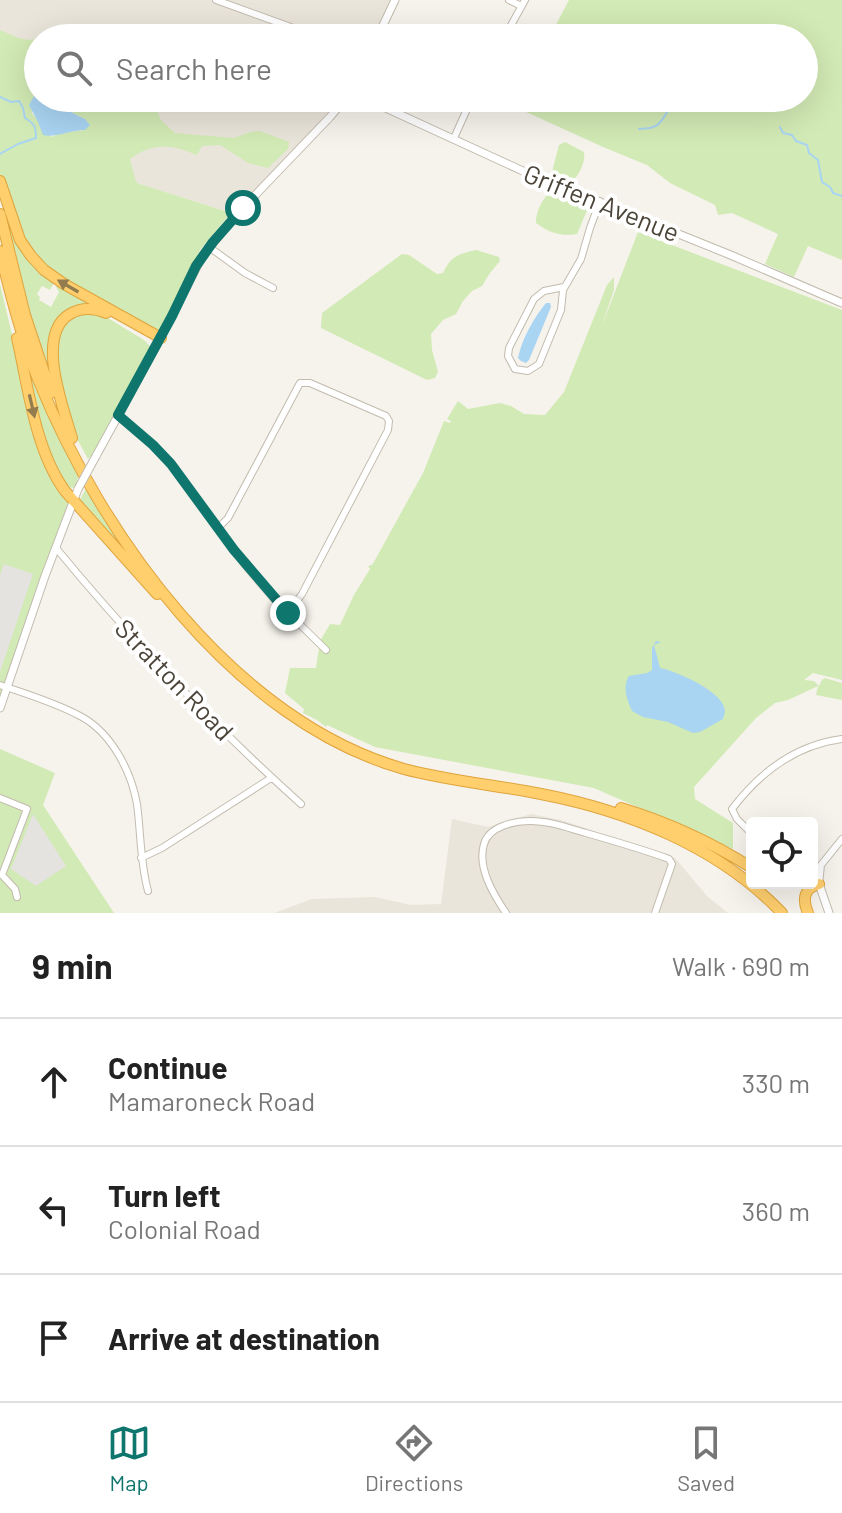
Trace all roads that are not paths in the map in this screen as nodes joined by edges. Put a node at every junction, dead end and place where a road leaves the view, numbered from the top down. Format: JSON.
{"nodes":[{"id":1,"x":216,"y":0,"type":"edge"},
{"id":2,"x":395,"y":0,"type":"edge"},
{"id":3,"x":509,"y":0,"type":"edge"},
{"id":4,"x":226,"y":2,"type":"edge"},
{"id":5,"x":523,"y":3,"type":"edge"},
{"id":6,"x":284,"y":24,"type":"edge"},
{"id":7,"x":384,"y":24,"type":"edge"},
{"id":8,"x":512,"y":24,"type":"edge"},
{"id":9,"x":334,"y":112,"type":"edge"},
{"id":10,"x":396,"y":112,"type":"edge"},
{"id":11,"x":466,"y":112,"type":"edge"},
{"id":12,"x":454,"y":138,"type":"junction"},
{"id":13,"x":0,"y":181,"type":"edge"},
{"id":14,"x":600,"y":201,"type":"junction"},
{"id":15,"x":0,"y":214,"type":"edge"},
{"id":16,"x":209,"y":247,"type":"junction"},
{"id":17,"x":0,"y":251,"type":"edge"},
{"id":18,"x":6,"y":275,"type":"junction"},
{"id":19,"x":564,"y":287,"type":"junction"},
{"id":20,"x":273,"y":288,"type":"dead end"},
{"id":21,"x":842,"y":303,"type":"edge"},
{"id":22,"x":159,"y":340,"type":"junction"},
{"id":23,"x":118,"y":415,"type":"junction"},
{"id":24,"x":72,"y":438,"type":"junction"},
{"id":25,"x":73,"y":500,"type":"junction"},
{"id":26,"x":218,"y":528,"type":"junction"},
{"id":27,"x":56,"y":548,"type":"junction"},
{"id":28,"x":288,"y":613,"type":"junction"},
{"id":29,"x":201,"y":637,"type":"junction"},
{"id":30,"x":326,"y":650,"type":"dead end"},
{"id":31,"x":4,"y":686,"type":"edge"},
{"id":32,"x":0,"y":708,"type":"edge"},
{"id":33,"x":842,"y":739,"type":"edge"},
{"id":34,"x":271,"y":778,"type":"junction"},
{"id":35,"x":0,"y":798,"type":"edge"},
{"id":36,"x":301,"y":804,"type":"dead end"},
{"id":37,"x":621,"y":808,"type":"junction"},
{"id":38,"x":746,"y":828,"type":"edge"},
{"id":39,"x":842,"y":839,"type":"edge"},
{"id":40,"x":141,"y":858,"type":"junction"},
{"id":41,"x":746,"y":864,"type":"edge"},
{"id":42,"x":818,"y":865,"type":"edge"},
{"id":43,"x":746,"y":873,"type":"edge"},
{"id":44,"x":818,"y":886,"type":"edge"},
{"id":45,"x":764,"y":889,"type":"edge"},
{"id":46,"x":809,"y":889,"type":"edge"},
{"id":47,"x":148,"y":891,"type":"dead end"},
{"id":48,"x":17,"y":897,"type":"dead end"},
{"id":49,"x":506,"y":913,"type":"edge"},
{"id":50,"x":655,"y":913,"type":"edge"},
{"id":51,"x":782,"y":913,"type":"edge"},
{"id":52,"x":790,"y":913,"type":"edge"},
{"id":53,"x":808,"y":913,"type":"edge"},
{"id":54,"x":829,"y":913,"type":"edge"}],
"edges":[{"from":1,"to":4,"type":"street"},
{"from":2,"to":7,"type":"street"},
{"from":3,"to":5,"type":"street"},
{"from":4,"to":6,"type":"street"},
{"from":5,"to":8,"type":"street"},
{"from":9,"to":16,"type":"street"},
{"from":10,"to":12,"type":"street","name":"Griffen Avenue"},
{"from":11,"to":12,"type":"street"},
{"from":12,"to":14,"type":"street","name":"Griffen Avenue"},
{"from":22,"to":13,"type":"highway","one_way":true},
{"from":14,"to":19,"type":"street"},
{"from":14,"to":21,"type":"street","name":"Griffen Avenue"},
{"from":15,"to":24,"type":"highway"},
{"from":16,"to":20,"type":"street"},
{"from":16,"to":22,"type":"street"},
{"from":17,"to":18,"type":"highway"},
{"from":18,"to":25,"type":"highway","one_way":true},
{"from":18,"to":29,"type":"highway"},
{"from":19,"to":19,"type":"street"},
{"from":22,"to":23,"type":"street"},
{"from":22,"to":24,"type":"highway"},
{"from":23,"to":25,"type":"street","bridge":true},
{"from":23,"to":26,"type":"street"},
{"from":24,"to":37,"type":"highway"},
{"from":25,"to":27,"type":"street"},
{"from":25,"to":29,"type":"highway"},
{"from":26,"to":28,"type":"street"},
{"from":26,"to":28,"type":"street"},
{"from":27,"to":31,"type":"street"},
{"from":27,"to":34,"type":"street","name":"Stratton Road"},
{"from":28,"to":30,"type":"street"},
{"from":29,"to":51,"type":"highway"},
{"from":31,"to":32,"type":"street"},
{"from":31,"to":40,"type":"street"},
{"from":33,"to":38,"type":"street"},
{"from":34,"to":36,"type":"street","name":"Stratton Road"},
{"from":34,"to":40,"type":"street"},
{"from":35,"to":48,"type":"street"},
{"from":37,"to":41,"type":"highway"},
{"from":37,"to":43,"type":"highway"},
{"from":39,"to":42,"type":"street"},
{"from":40,"to":47,"type":"street"},
{"from":44,"to":54,"type":"street"},
{"from":45,"to":52,"type":"highway"},
{"from":46,"to":53,"type":"highway"},
{"from":49,"to":50,"type":"street"}]}
